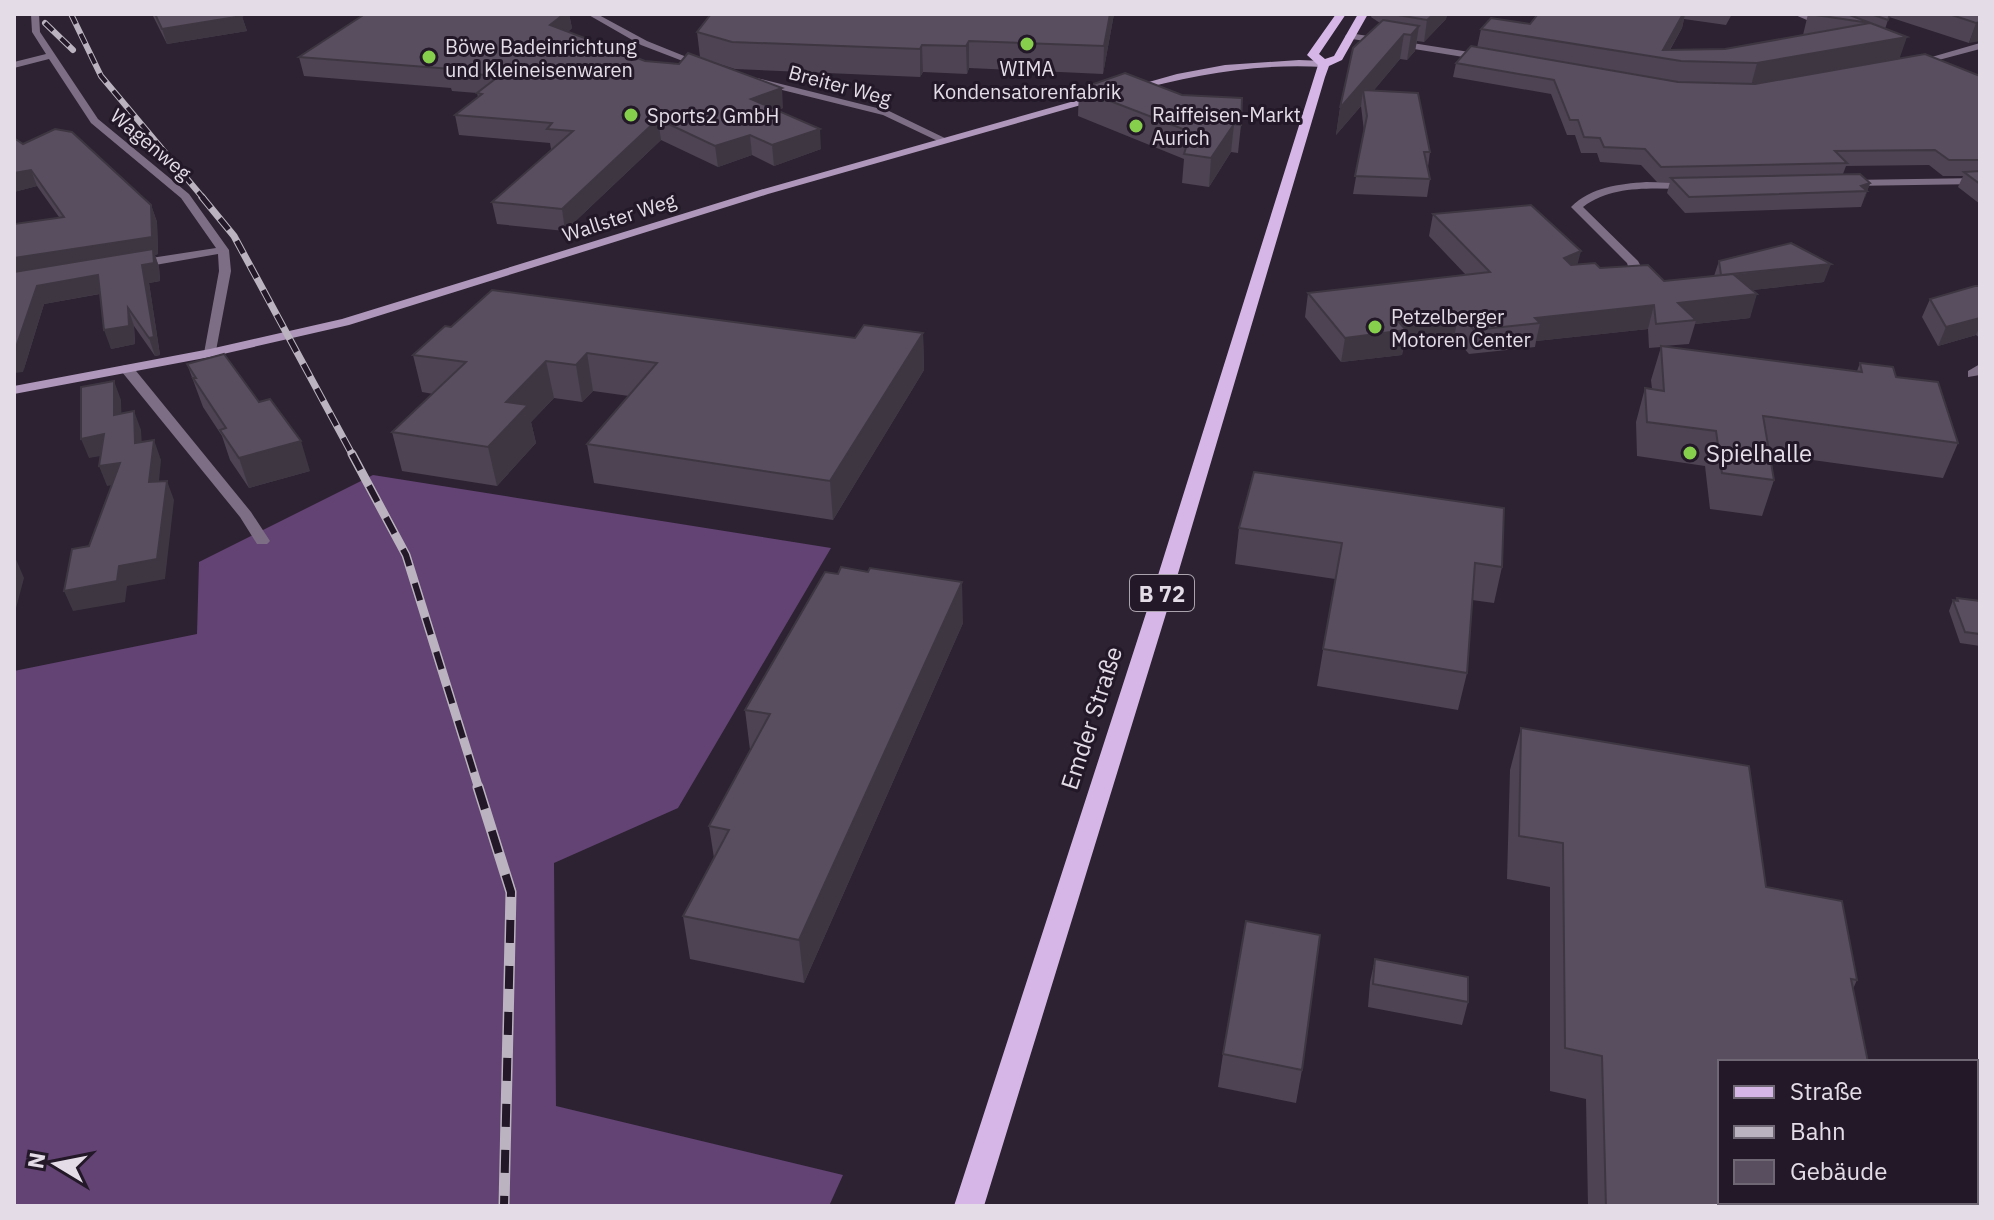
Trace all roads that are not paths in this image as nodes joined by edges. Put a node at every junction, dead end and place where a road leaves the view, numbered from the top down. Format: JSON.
{"nodes":[{"id":1,"x":35,"y":14,"type":"edge"},
{"id":2,"x":591,"y":14,"type":"edge"},
{"id":3,"x":1341,"y":14,"type":"edge"},
{"id":4,"x":1363,"y":14,"type":"edge"},
{"id":5,"x":1797,"y":14,"type":"edge"},
{"id":6,"x":1840,"y":31,"type":"edge"},
{"id":7,"x":1349,"y":36,"type":"junction"},
{"id":8,"x":1980,"y":46,"type":"edge"},
{"id":9,"x":51,"y":56,"type":"junction"},
{"id":10,"x":1490,"y":59,"type":"edge"},
{"id":11,"x":1906,"y":61,"type":"edge"},
{"id":12,"x":1920,"y":62,"type":"junction"},
{"id":13,"x":14,"y":65,"type":"edge"},
{"id":14,"x":1323,"y":68,"type":"junction"},
{"id":15,"x":1935,"y":68,"type":"edge"},
{"id":16,"x":718,"y":69,"type":"edge"},
{"id":17,"x":747,"y":78,"type":"edge"},
{"id":18,"x":1123,"y":90,"type":"edge"},
{"id":19,"x":1109,"y":94,"type":"edge"},
{"id":20,"x":946,"y":141,"type":"junction"},
{"id":21,"x":1980,"y":181,"type":"edge"},
{"id":22,"x":1838,"y":183,"type":"edge"},
{"id":23,"x":1699,"y":185,"type":"edge"},
{"id":24,"x":223,"y":250,"type":"junction"},
{"id":25,"x":118,"y":267,"type":"edge"},
{"id":26,"x":1607,"y":278,"type":"edge"},
{"id":27,"x":210,"y":353,"type":"junction"},
{"id":28,"x":127,"y":369,"type":"junction"},
{"id":29,"x":14,"y":390,"type":"edge"},
{"id":30,"x":262,"y":541,"type":"dead end"},
{"id":31,"x":969,"y":1206,"type":"edge"}],
"edges":[{"from":1,"to":9,"type":"street","name":"Wagenweg"},
{"from":2,"to":16,"type":"street"},
{"from":3,"to":14,"type":"main road","name":"Emder Straße","number":"B 72"},
{"from":4,"to":7,"type":"main road","name":"Emder Straße","number":"B 72"},
{"from":5,"to":6,"type":"street"},
{"from":7,"to":10,"type":"street"},
{"from":7,"to":14,"type":"main road","name":"Emder Straße","number":"B 72"},
{"from":8,"to":12,"type":"street"},
{"from":9,"to":13,"type":"street"},
{"from":9,"to":24,"type":"street","name":"Wagenweg"},
{"from":11,"to":12,"type":"street"},
{"from":12,"to":15,"type":"street"},
{"from":14,"to":18,"type":"street"},
{"from":14,"to":31,"type":"main road","name":"Emder Straße","number":"B 72"},
{"from":17,"to":20,"type":"street","name":"Breiter Weg"},
{"from":19,"to":20,"type":"street","name":"Wallster Weg"},
{"from":20,"to":27,"type":"street","name":"Wallster Weg"},
{"from":21,"to":22,"type":"street"},
{"from":23,"to":26,"type":"street"},
{"from":24,"to":25,"type":"street"},
{"from":24,"to":27,"type":"street"},
{"from":27,"to":28,"type":"street","name":"Wallster Weg"},
{"from":28,"to":29,"type":"street","name":"Wallster Weg"},
{"from":28,"to":30,"type":"street"}]}
